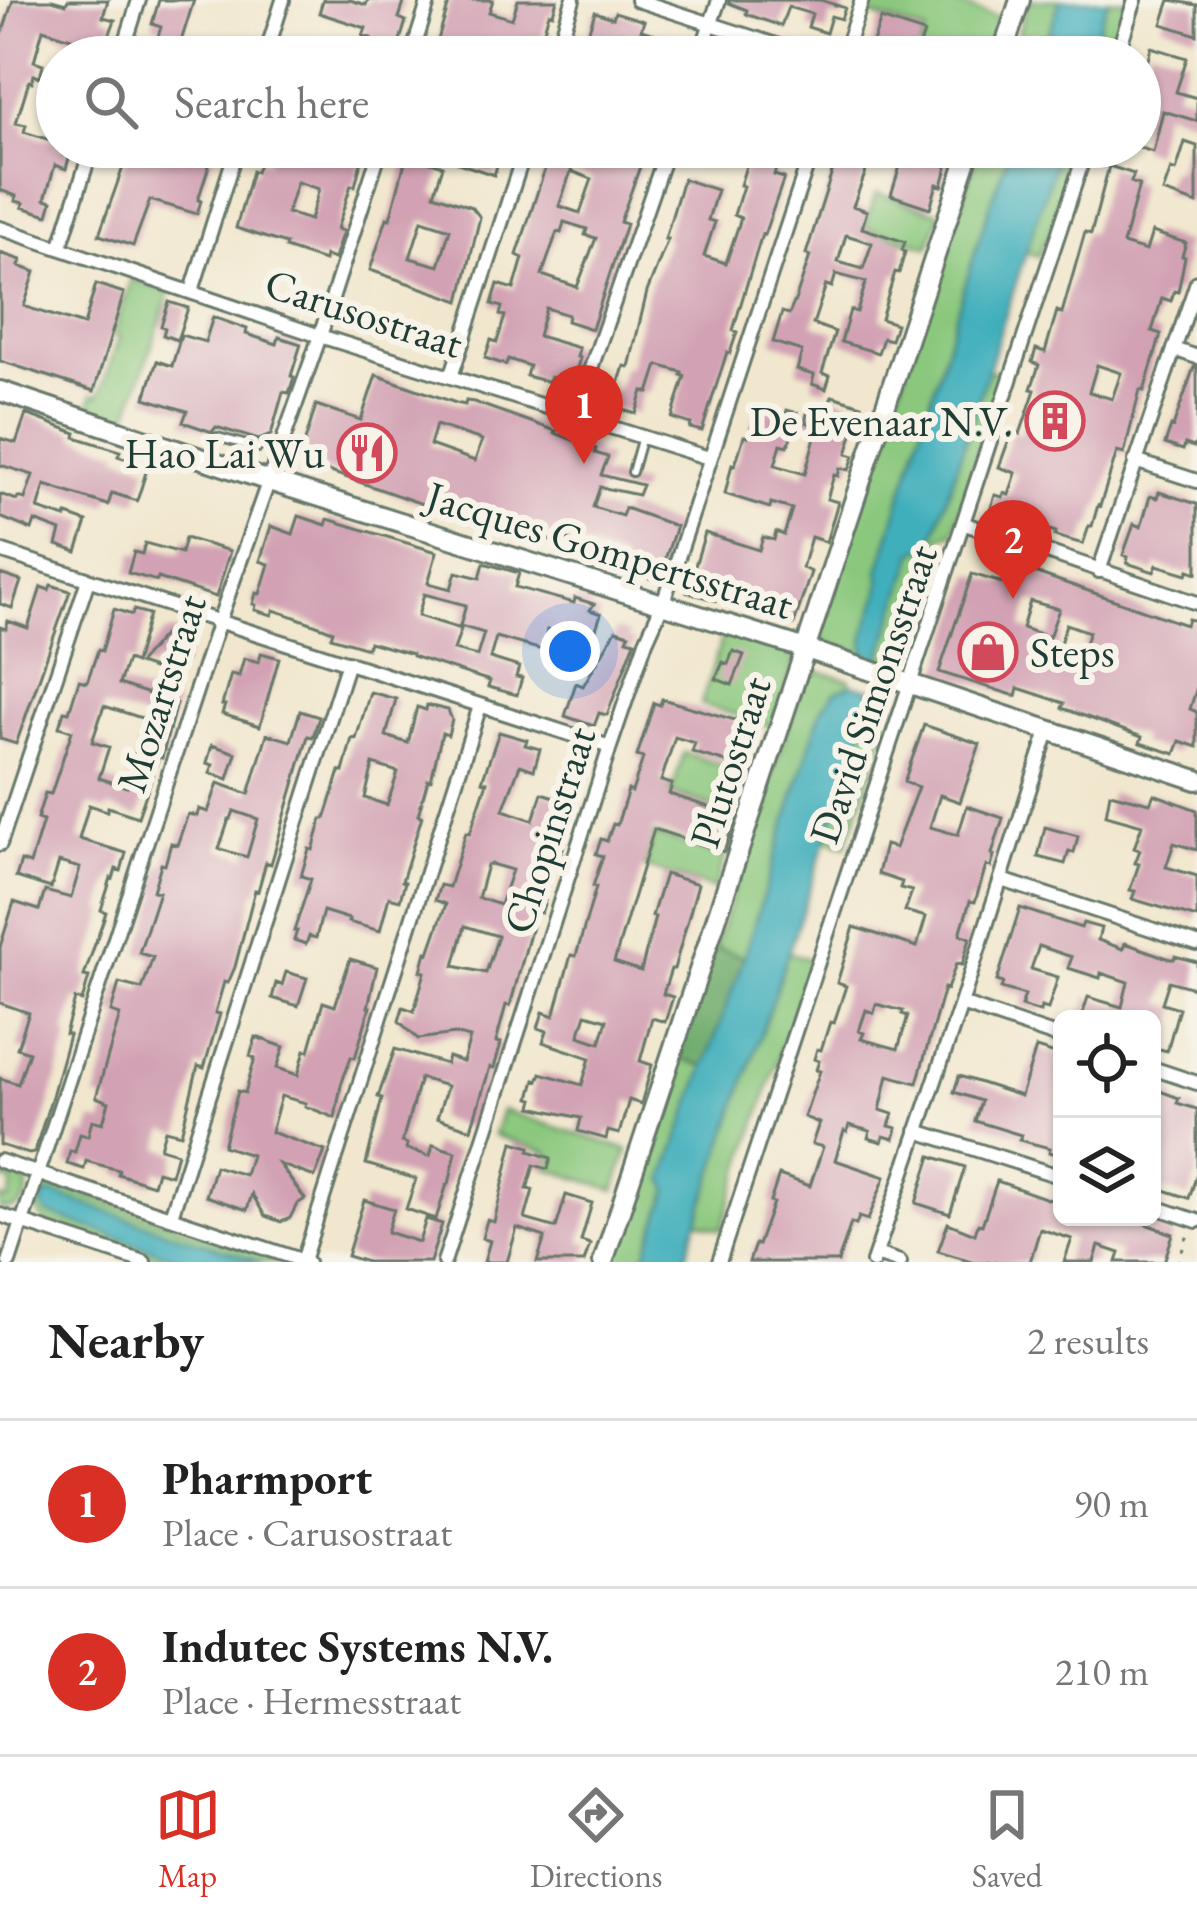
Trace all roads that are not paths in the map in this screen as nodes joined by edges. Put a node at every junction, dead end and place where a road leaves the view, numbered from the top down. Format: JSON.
{"nodes":[{"id":1,"x":139,"y":0,"type":"edge"},
{"id":2,"x":283,"y":0,"type":"edge"},
{"id":3,"x":429,"y":0,"type":"edge"},
{"id":4,"x":573,"y":0,"type":"edge"},
{"id":5,"x":637,"y":0,"type":"edge"},
{"id":6,"x":719,"y":0,"type":"edge"},
{"id":7,"x":862,"y":0,"type":"edge"},
{"id":8,"x":1020,"y":0,"type":"edge"},
{"id":9,"x":1135,"y":0,"type":"edge"},
{"id":10,"x":711,"y":23,"type":"junction"},
{"id":11,"x":128,"y":36,"type":"edge"},
{"id":12,"x":272,"y":36,"type":"edge"},
{"id":13,"x":418,"y":36,"type":"edge"},
{"id":14,"x":562,"y":36,"type":"edge"},
{"id":15,"x":706,"y":36,"type":"edge"},
{"id":16,"x":750,"y":36,"type":"edge"},
{"id":17,"x":850,"y":36,"type":"edge"},
{"id":18,"x":1008,"y":36,"type":"edge"},
{"id":19,"x":1123,"y":36,"type":"edge"},
{"id":20,"x":85,"y":168,"type":"edge"},
{"id":21,"x":230,"y":168,"type":"edge"},
{"id":22,"x":374,"y":168,"type":"edge"},
{"id":23,"x":519,"y":168,"type":"edge"},
{"id":24,"x":661,"y":168,"type":"edge"},
{"id":25,"x":806,"y":168,"type":"edge"},
{"id":26,"x":964,"y":168,"type":"edge"},
{"id":27,"x":1080,"y":168,"type":"edge"},
{"id":28,"x":0,"y":228,"type":"edge"},
{"id":29,"x":60,"y":248,"type":"junction"},
{"id":30,"x":1197,"y":282,"type":"edge"},
{"id":31,"x":191,"y":291,"type":"junction"},
{"id":32,"x":320,"y":336,"type":"junction"},
{"id":33,"x":1174,"y":350,"type":"junction"},
{"id":34,"x":1197,"y":357,"type":"edge"},
{"id":35,"x":452,"y":376,"type":"junction"},
{"id":36,"x":0,"y":391,"type":"edge"},
{"id":37,"x":575,"y":414,"type":"junction"},
{"id":38,"x":642,"y":436,"type":"junction"},
{"id":39,"x":258,"y":448,"type":"dead end"},
{"id":40,"x":709,"y":458,"type":"junction"},
{"id":41,"x":208,"y":460,"type":"junction"},
{"id":42,"x":1135,"y":460,"type":"junction"},
{"id":43,"x":632,"y":472,"type":"dead end"},
{"id":44,"x":269,"y":481,"type":"junction"},
{"id":45,"x":1197,"y":481,"type":"edge"},
{"id":46,"x":965,"y":524,"type":"junction"},
{"id":47,"x":0,"y":551,"type":"edge"},
{"id":48,"x":1100,"y":571,"type":"junction"},
{"id":49,"x":88,"y":580,"type":"junction"},
{"id":50,"x":1197,"y":603,"type":"edge"},
{"id":51,"x":663,"y":604,"type":"junction"},
{"id":52,"x":219,"y":621,"type":"junction"},
{"id":53,"x":814,"y":652,"type":"junction"},
{"id":54,"x":348,"y":662,"type":"junction"},
{"id":55,"x":901,"y":683,"type":"junction"},
{"id":56,"x":480,"y":706,"type":"junction"},
{"id":57,"x":1048,"y":731,"type":"junction"},
{"id":58,"x":610,"y":747,"type":"junction"},
{"id":59,"x":1197,"y":779,"type":"edge"},
{"id":60,"x":0,"y":844,"type":"edge"},
{"id":61,"x":1002,"y":880,"type":"junction"},
{"id":62,"x":1197,"y":944,"type":"edge"},
{"id":63,"x":961,"y":1004,"type":"junction"},
{"id":64,"x":1053,"y":1035,"type":"edge"},
{"id":65,"x":1161,"y":1071,"type":"edge"},
{"id":66,"x":1197,"y":1083,"type":"edge"},
{"id":67,"x":917,"y":1131,"type":"junction"},
{"id":68,"x":0,"y":1161,"type":"edge"},
{"id":69,"x":38,"y":1174,"type":"junction"},
{"id":70,"x":1053,"y":1175,"type":"edge"},
{"id":71,"x":1161,"y":1209,"type":"edge"},
{"id":72,"x":0,"y":1215,"type":"edge"},
{"id":73,"x":171,"y":1216,"type":"junction"},
{"id":74,"x":1195,"y":1220,"type":"edge"},
{"id":75,"x":23,"y":1222,"type":"junction"},
{"id":76,"x":874,"y":1258,"type":"edge"},
{"id":77,"x":305,"y":1261,"type":"edge"},
{"id":78,"x":9,"y":1262,"type":"edge"},
{"id":79,"x":145,"y":1262,"type":"edge"},
{"id":80,"x":444,"y":1262,"type":"edge"},
{"id":81,"x":603,"y":1262,"type":"edge"},
{"id":82,"x":718,"y":1262,"type":"edge"},
{"id":83,"x":900,"y":1262,"type":"edge"}],
"edges":[{"from":1,"to":11,"type":"street"},
{"from":2,"to":12,"type":"street"},
{"from":3,"to":13,"type":"street"},
{"from":4,"to":14,"type":"street"},
{"from":5,"to":10,"type":"street"},
{"from":6,"to":10,"type":"street"},
{"from":7,"to":17,"type":"street"},
{"from":8,"to":18,"type":"street"},
{"from":9,"to":19,"type":"street"},
{"from":10,"to":15,"type":"street"},
{"from":10,"to":16,"type":"street"},
{"from":20,"to":29,"type":"street"},
{"from":21,"to":31,"type":"street"},
{"from":22,"to":32,"type":"street","name":"Mozartstraat"},
{"from":23,"to":35,"type":"street"},
{"from":24,"to":37,"type":"street"},
{"from":25,"to":40,"type":"street","name":"Chopinstraat"},
{"from":26,"to":53,"type":"street","name":"Plutostraat"},
{"from":27,"to":46,"type":"street","name":"David Simonsstraat"},
{"from":28,"to":29,"type":"street","name":"Carusostraat"},
{"from":29,"to":31,"type":"street","name":"Carusostraat"},
{"from":30,"to":33,"type":"street"},
{"from":31,"to":32,"type":"street","name":"Carusostraat"},
{"from":32,"to":35,"type":"street","name":"Carusostraat"},
{"from":32,"to":44,"type":"street","name":"Mozartstraat"},
{"from":33,"to":34,"type":"street"},
{"from":33,"to":42,"type":"street"},
{"from":35,"to":37,"type":"street","name":"Carusostraat"},
{"from":36,"to":41,"type":"street","name":"Jacques Gompertsstraat"},
{"from":37,"to":38,"type":"street","name":"Carusostraat"},
{"from":38,"to":40,"type":"street","name":"Carusostraat"},
{"from":38,"to":43,"type":"lane"},
{"from":39,"to":41,"type":"lane"},
{"from":40,"to":51,"type":"street","name":"Chopinstraat"},
{"from":41,"to":44,"type":"street","name":"Jacques Gompertsstraat"},
{"from":42,"to":45,"type":"street"},
{"from":42,"to":48,"type":"street"},
{"from":44,"to":51,"type":"street","name":"Jacques Gompertsstraat"},
{"from":44,"to":52,"type":"street","name":"Mozartstraat"},
{"from":46,"to":48,"type":"street"},
{"from":46,"to":55,"type":"street","name":"David Simonsstraat"},
{"from":47,"to":49,"type":"street"},
{"from":48,"to":50,"type":"street"},
{"from":49,"to":52,"type":"street"},
{"from":49,"to":60,"type":"street"},
{"from":51,"to":53,"type":"street","name":"Jacques Gompertsstraat"},
{"from":51,"to":58,"type":"street","name":"Chopinstraat"},
{"from":52,"to":54,"type":"street"},
{"from":52,"to":69,"type":"street","name":"Mozartstraat"},
{"from":53,"to":55,"type":"street","name":"Jacques Gompertsstraat"},
{"from":53,"to":81,"type":"street","name":"Plutostraat"},
{"from":54,"to":56,"type":"street"},
{"from":54,"to":73,"type":"street"},
{"from":55,"to":57,"type":"street","name":"Jacques Gompertsstraat"},
{"from":55,"to":82,"type":"street","name":"David Simonsstraat"},
{"from":56,"to":58,"type":"street"},
{"from":56,"to":77,"type":"street"},
{"from":57,"to":59,"type":"street","name":"Jacques Gompertsstraat"},
{"from":57,"to":61,"type":"street"},
{"from":58,"to":80,"type":"street","name":"Chopinstraat"},
{"from":61,"to":62,"type":"street"},
{"from":61,"to":63,"type":"street"},
{"from":63,"to":64,"type":"street"},
{"from":63,"to":67,"type":"street"},
{"from":65,"to":66,"type":"street"},
{"from":67,"to":70,"type":"street"},
{"from":67,"to":76,"type":"street"},
{"from":68,"to":69,"type":"street"},
{"from":69,"to":73,"type":"street"},
{"from":69,"to":75,"type":"street","name":"Mozartstraat"},
{"from":71,"to":74,"type":"street"},
{"from":72,"to":75,"type":"street"},
{"from":73,"to":77,"type":"street"},
{"from":75,"to":78,"type":"street","name":"Mozartstraat"},
{"from":75,"to":79,"type":"street"},
{"from":76,"to":83,"type":"street"}]}
